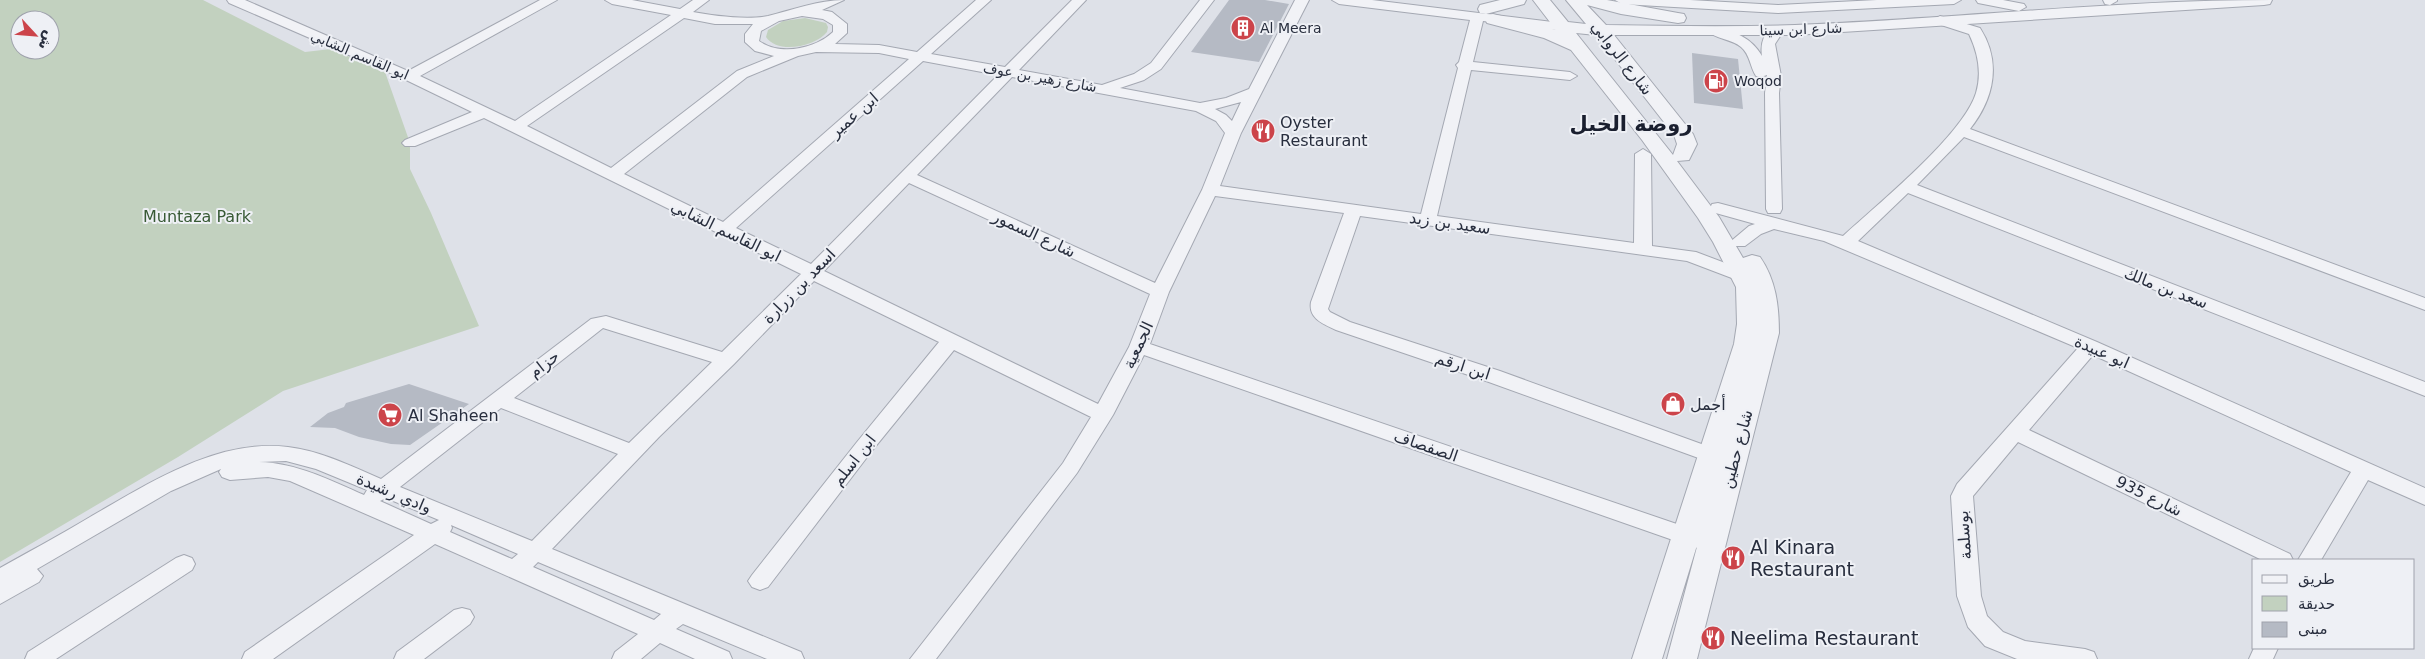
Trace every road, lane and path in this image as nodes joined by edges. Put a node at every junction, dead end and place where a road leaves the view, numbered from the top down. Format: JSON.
{"nodes":[{"id":1,"x":234,"y":0,"type":"edge"},
{"id":2,"x":550,"y":0,"type":"edge"},
{"id":3,"x":612,"y":0,"type":"edge"},
{"id":4,"x":702,"y":0,"type":"edge"},
{"id":5,"x":837,"y":0,"type":"edge"},
{"id":6,"x":843,"y":0,"type":"edge"},
{"id":7,"x":984,"y":0,"type":"edge"},
{"id":8,"x":1079,"y":0,"type":"edge"},
{"id":9,"x":1207,"y":0,"type":"edge"},
{"id":10,"x":1302,"y":0,"type":"edge"},
{"id":11,"x":1339,"y":0,"type":"edge"},
{"id":12,"x":1406,"y":0,"type":"edge"},
{"id":13,"x":1518,"y":0,"type":"edge"},
{"id":14,"x":1541,"y":0,"type":"edge"},
{"id":15,"x":1574,"y":0,"type":"edge"},
{"id":16,"x":1589,"y":0,"type":"edge"},
{"id":17,"x":1622,"y":0,"type":"edge"},
{"id":18,"x":1954,"y":0,"type":"edge"},
{"id":19,"x":1983,"y":0,"type":"edge"},
{"id":20,"x":2110,"y":0,"type":"edge"},
{"id":21,"x":2121,"y":0,"type":"edge"},
{"id":22,"x":2264,"y":0,"type":"edge"},
{"id":23,"x":2019,"y":7,"type":"junction"},
{"id":24,"x":802,"y":12,"type":"junction"},
{"id":25,"x":682,"y":14,"type":"junction"},
{"id":26,"x":1485,"y":15,"type":"junction"},
{"id":27,"x":715,"y":20,"type":"junction"},
{"id":28,"x":769,"y":20,"type":"junction"},
{"id":29,"x":1574,"y":20,"type":"edge"},
{"id":30,"x":1978,"y":24,"type":"junction"},
{"id":31,"x":840,"y":25,"type":"junction"},
{"id":32,"x":1709,"y":26,"type":"junction"},
{"id":33,"x":1777,"y":30,"type":"junction"},
{"id":34,"x":1667,"y":31,"type":"junction"},
{"id":35,"x":754,"y":40,"type":"junction"},
{"id":36,"x":815,"y":48,"type":"junction"},
{"id":37,"x":879,"y":49,"type":"junction"},
{"id":38,"x":1582,"y":49,"type":"junction"},
{"id":39,"x":796,"y":52,"type":"junction"},
{"id":40,"x":922,"y":55,"type":"junction"},
{"id":41,"x":1625,"y":61,"type":"junction"},
{"id":42,"x":1464,"y":65,"type":"junction"},
{"id":43,"x":1156,"y":66,"type":"junction"},
{"id":44,"x":1009,"y":71,"type":"junction"},
{"id":45,"x":742,"y":74,"type":"junction"},
{"id":46,"x":409,"y":76,"type":"junction"},
{"id":47,"x":1570,"y":76,"type":"dead end"},
{"id":48,"x":1103,"y":88,"type":"junction"},
{"id":49,"x":1253,"y":92,"type":"junction"},
{"id":50,"x":1772,"y":93,"type":"junction"},
{"id":51,"x":1161,"y":100,"type":"junction"},
{"id":52,"x":1200,"y":107,"type":"junction"},
{"id":53,"x":485,"y":112,"type":"junction"},
{"id":54,"x":516,"y":127,"type":"junction"},
{"id":55,"x":1960,"y":131,"type":"junction"},
{"id":56,"x":1233,"y":133,"type":"junction"},
{"id":57,"x":410,"y":143,"type":"dead end"},
{"id":58,"x":1643,"y":154,"type":"dead end"},
{"id":59,"x":1682,"y":156,"type":"junction"},
{"id":60,"x":613,"y":174,"type":"junction"},
{"id":61,"x":907,"y":176,"type":"junction"},
{"id":62,"x":1907,"y":187,"type":"junction"},
{"id":63,"x":1210,"y":190,"type":"junction"},
{"id":64,"x":1718,"y":208,"type":"junction"},
{"id":65,"x":1354,"y":210,"type":"junction"},
{"id":66,"x":1774,"y":217,"type":"junction"},
{"id":67,"x":1428,"y":220,"type":"junction"},
{"id":68,"x":724,"y":230,"type":"junction"},
{"id":69,"x":1732,"y":242,"type":"junction"},
{"id":70,"x":1846,"y":242,"type":"junction"},
{"id":71,"x":1642,"y":250,"type":"junction"},
{"id":72,"x":1690,"y":256,"type":"junction"},
{"id":73,"x":812,"y":273,"type":"junction"},
{"id":74,"x":1743,"y":276,"type":"junction"},
{"id":75,"x":1160,"y":292,"type":"junction"},
{"id":76,"x":2425,"y":304,"type":"edge"},
{"id":77,"x":950,"y":342,"type":"junction"},
{"id":78,"x":2090,"y":346,"type":"junction"},
{"id":79,"x":1139,"y":347,"type":"junction"},
{"id":80,"x":727,"y":360,"type":"junction"},
{"id":81,"x":2425,"y":389,"type":"edge"},
{"id":82,"x":498,"y":399,"type":"junction"},
{"id":83,"x":1102,"y":414,"type":"junction"},
{"id":84,"x":2016,"y":432,"type":"junction"},
{"id":85,"x":633,"y":452,"type":"junction"},
{"id":86,"x":1710,"y":455,"type":"junction"},
{"id":87,"x":2364,"y":470,"type":"junction"},
{"id":88,"x":383,"y":488,"type":"junction"},
{"id":89,"x":2425,"y":497,"type":"edge"},
{"id":90,"x":363,"y":503,"type":"junction"},
{"id":91,"x":454,"y":518,"type":"junction"},
{"id":92,"x":432,"y":534,"type":"junction"},
{"id":93,"x":1699,"y":541,"type":"junction"},
{"id":94,"x":536,"y":552,"type":"junction"},
{"id":95,"x":2280,"y":559,"type":"edge"},
{"id":96,"x":2310,"y":559,"type":"edge"},
{"id":97,"x":184,"y":564,"type":"dead end"},
{"id":98,"x":516,"y":569,"type":"junction"},
{"id":99,"x":0,"y":579,"type":"edge"},
{"id":100,"x":760,"y":581,"type":"dead end"},
{"id":101,"x":0,"y":594,"type":"edge"},
{"id":102,"x":679,"y":613,"type":"junction"},
{"id":103,"x":462,"y":617,"type":"dead end"},
{"id":104,"x":656,"y":632,"type":"junction"},
{"id":105,"x":37,"y":659,"type":"edge"},
{"id":106,"x":254,"y":659,"type":"edge"},
{"id":107,"x":406,"y":659,"type":"edge"},
{"id":108,"x":624,"y":659,"type":"edge"},
{"id":109,"x":720,"y":659,"type":"edge"},
{"id":110,"x":792,"y":659,"type":"edge"},
{"id":111,"x":922,"y":659,"type":"edge"},
{"id":112,"x":1647,"y":659,"type":"edge"},
{"id":113,"x":1682,"y":659,"type":"edge"},
{"id":114,"x":2085,"y":659,"type":"edge"}],
"edges":[{"from":1,"to":46,"type":"street","name":"ابو القاسم الشابي"},
{"from":2,"to":46,"type":"street"},
{"from":3,"to":25,"type":"street"},
{"from":4,"to":25,"type":"street"},
{"from":5,"to":24,"type":"street"},
{"from":6,"to":31,"type":"street"},
{"from":7,"to":40,"type":"street","name":"ابن عمير"},
{"from":8,"to":44,"type":"street","name":"اسعد بن زرارة"},
{"from":9,"to":43,"type":"street"},
{"from":10,"to":49,"type":"street","name":"الجمعية"},
{"from":11,"to":26,"type":"street","name":"شارع ابن سينا"},
{"from":12,"to":26,"type":"street","name":"شارع ابن سينا"},
{"from":13,"to":26,"type":"street"},
{"from":14,"to":29,"type":"street","name":"شارع الروابي"},
{"from":15,"to":29,"type":"street","name":"شارع الروابي"},
{"from":16,"to":32,"type":"street"},
{"from":17,"to":18,"type":"street","name":"شارع ابن سينا"},
{"from":19,"to":23,"type":"street","name":"شارع ابن سينا"},
{"from":20,"to":21,"type":"street","name":"شارع ابن سينا"},
{"from":20,"to":23,"type":"street","name":"شارع ابن سينا"},
{"from":22,"to":30,"type":"street","name":"شارع ابن سينا"},
{"from":23,"to":32,"type":"street","name":"شارع ابن سينا"},
{"from":24,"to":28,"type":"street"},
{"from":24,"to":31,"type":"street","name":"شارع زهير بن عوف"},
{"from":25,"to":27,"type":"street"},
{"from":25,"to":54,"type":"street"},
{"from":26,"to":29,"type":"street","name":"شارع ابن سينا"},
{"from":26,"to":38,"type":"street"},
{"from":26,"to":42,"type":"street"},
{"from":27,"to":28,"type":"street"},
{"from":27,"to":35,"type":"street"},
{"from":28,"to":35,"type":"street"},
{"from":29,"to":32,"type":"street","name":"شارع ابن سينا"},
{"from":29,"to":34,"type":"street","name":"شارع ابن سينا"},
{"from":29,"to":38,"type":"street"},
{"from":29,"to":41,"type":"street","name":"شارع الروابي"},
{"from":29,"to":59,"type":"street"},
{"from":30,"to":33,"type":"street","name":"شارع ابن سينا"},
{"from":30,"to":55,"type":"street"},
{"from":31,"to":36,"type":"street"},
{"from":31,"to":37,"type":"street","name":"شارع زهير بن عوف"},
{"from":32,"to":33,"type":"street","name":"شارع ابن سينا"},
{"from":32,"to":34,"type":"street","name":"شارع ابن سينا"},
{"from":32,"to":50,"type":"street"},
{"from":33,"to":50,"type":"street"},
{"from":34,"to":41,"type":"street"},
{"from":35,"to":39,"type":"street"},
{"from":35,"to":45,"type":"street"},
{"from":36,"to":37,"type":"street","name":"شارع زهير بن عوف"},
{"from":36,"to":39,"type":"street"},
{"from":37,"to":40,"type":"street","name":"شارع زهير بن عوف"},
{"from":38,"to":69,"type":"street","name":"شارع الروابي"},
{"from":39,"to":45,"type":"street"},
{"from":40,"to":44,"type":"street","name":"شارع زهير بن عوف"},
{"from":40,"to":68,"type":"street","name":"ابن عمير"},
{"from":41,"to":59,"type":"street","name":"شارع الروابي"},
{"from":42,"to":47,"type":"street"},
{"from":42,"to":67,"type":"street"},
{"from":43,"to":48,"type":"street"},
{"from":43,"to":51,"type":"street"},
{"from":44,"to":48,"type":"street","name":"شارع زهير بن عوف"},
{"from":44,"to":61,"type":"street","name":"اسعد بن زرارة"},
{"from":45,"to":60,"type":"street"},
{"from":46,"to":53,"type":"street","name":"ابو القاسم الشابي"},
{"from":48,"to":51,"type":"street","name":"شارع زهير بن عوف"},
{"from":49,"to":52,"type":"street","name":"شارع زهير بن عوف"},
{"from":49,"to":56,"type":"street","name":"الجمعية"},
{"from":50,"to":66,"type":"street"},
{"from":51,"to":52,"type":"street","name":"شارع زهير بن عوف"},
{"from":52,"to":56,"type":"street","name":"شارع زهير بن عوف"},
{"from":53,"to":54,"type":"street","name":"ابو القاسم الشابي"},
{"from":53,"to":57,"type":"street"},
{"from":54,"to":60,"type":"street","name":"ابو القاسم الشابي"},
{"from":55,"to":62,"type":"street"},
{"from":55,"to":76,"type":"street"},
{"from":56,"to":63,"type":"street","name":"الجمعية"},
{"from":58,"to":71,"type":"street"},
{"from":59,"to":64,"type":"street","name":"شارع الروابي"},
{"from":60,"to":68,"type":"street","name":"ابو القاسم الشابي"},
{"from":61,"to":73,"type":"street","name":"اسعد بن زرارة"},
{"from":61,"to":75,"type":"street","name":"شارع السمور"},
{"from":62,"to":70,"type":"street"},
{"from":62,"to":81,"type":"street","name":"سعد بن مالك"},
{"from":63,"to":65,"type":"street","name":"سعيد بن زيد"},
{"from":63,"to":75,"type":"street","name":"الجمعية"},
{"from":64,"to":66,"type":"street","name":"ابو عبيدة"},
{"from":64,"to":69,"type":"street","name":"شارع الروابي"},
{"from":65,"to":67,"type":"street","name":"سعيد بن زيد"},
{"from":65,"to":86,"type":"street","name":"ابن ارقم"},
{"from":66,"to":69,"type":"street"},
{"from":66,"to":70,"type":"street","name":"ابو عبيدة"},
{"from":67,"to":71,"type":"street","name":"سعيد بن زيد"},
{"from":68,"to":73,"type":"street","name":"ابو القاسم الشابي"},
{"from":69,"to":72,"type":"street","name":"سعيد بن زيد"},
{"from":69,"to":74,"type":"street","name":"شارع الروابي"},
{"from":69,"to":93,"type":"street","name":"شارع حطين"},
{"from":70,"to":78,"type":"street","name":"ابو عبيدة"},
{"from":71,"to":72,"type":"street","name":"سعيد بن زيد"},
{"from":72,"to":74,"type":"street","name":"سعيد بن زيد"},
{"from":73,"to":77,"type":"street","name":"ابو القاسم الشابي"},
{"from":73,"to":80,"type":"street","name":"اسعد بن زرارة"},
{"from":74,"to":86,"type":"street","name":"شارع حطين"},
{"from":75,"to":79,"type":"street","name":"الجمعية"},
{"from":77,"to":83,"type":"street","name":"ابو القاسم الشابي"},
{"from":77,"to":100,"type":"street","name":"ابن اسلم"},
{"from":78,"to":84,"type":"street","name":"بوسلمة"},
{"from":78,"to":87,"type":"street","name":"ابو عبيدة"},
{"from":79,"to":83,"type":"street","name":"الجمعية"},
{"from":79,"to":93,"type":"street","name":"الصفصاف"},
{"from":80,"to":82,"type":"street","name":"حزام"},
{"from":80,"to":85,"type":"street","name":"اسعد بن زرارة"},
{"from":82,"to":85,"type":"street"},
{"from":82,"to":88,"type":"street","name":"حزام"},
{"from":83,"to":111,"type":"street","name":"الجمعية"},
{"from":84,"to":95,"type":"street","name":"شارع 935"},
{"from":84,"to":114,"type":"street","name":"بوسلمة"},
{"from":85,"to":94,"type":"street","name":"اسعد بن زرارة"},
{"from":86,"to":93,"type":"street","name":"شارع حطين"},
{"from":87,"to":89,"type":"street","name":"ابو عبيدة"},
{"from":87,"to":96,"type":"street"},
{"from":88,"to":90,"type":"street","name":"حزام"},
{"from":88,"to":91,"type":"street","name":"وادي رشيدة"},
{"from":88,"to":99,"type":"street","name":"وادي رشيدة"},
{"from":90,"to":92,"type":"street","name":"وادي رشيدة"},
{"from":90,"to":101,"type":"street","name":"وادي رشيدة"},
{"from":91,"to":92,"type":"street"},
{"from":91,"to":94,"type":"street","name":"وادي رشيدة"},
{"from":92,"to":98,"type":"street","name":"وادي رشيدة"},
{"from":92,"to":106,"type":"street"},
{"from":93,"to":112,"type":"street","name":"شارع حطين"},
{"from":93,"to":113,"type":"street","name":"شارع حطين"},
{"from":94,"to":98,"type":"street","name":"اسعد بن زرارة"},
{"from":94,"to":102,"type":"street","name":"وادي رشيدة"},
{"from":97,"to":105,"type":"street"},
{"from":98,"to":104,"type":"street","name":"وادي رشيدة"},
{"from":102,"to":104,"type":"street"},
{"from":102,"to":110,"type":"street","name":"وادي رشيدة"},
{"from":103,"to":107,"type":"street"},
{"from":104,"to":108,"type":"street"},
{"from":104,"to":109,"type":"street","name":"وادي رشيدة"}]}
